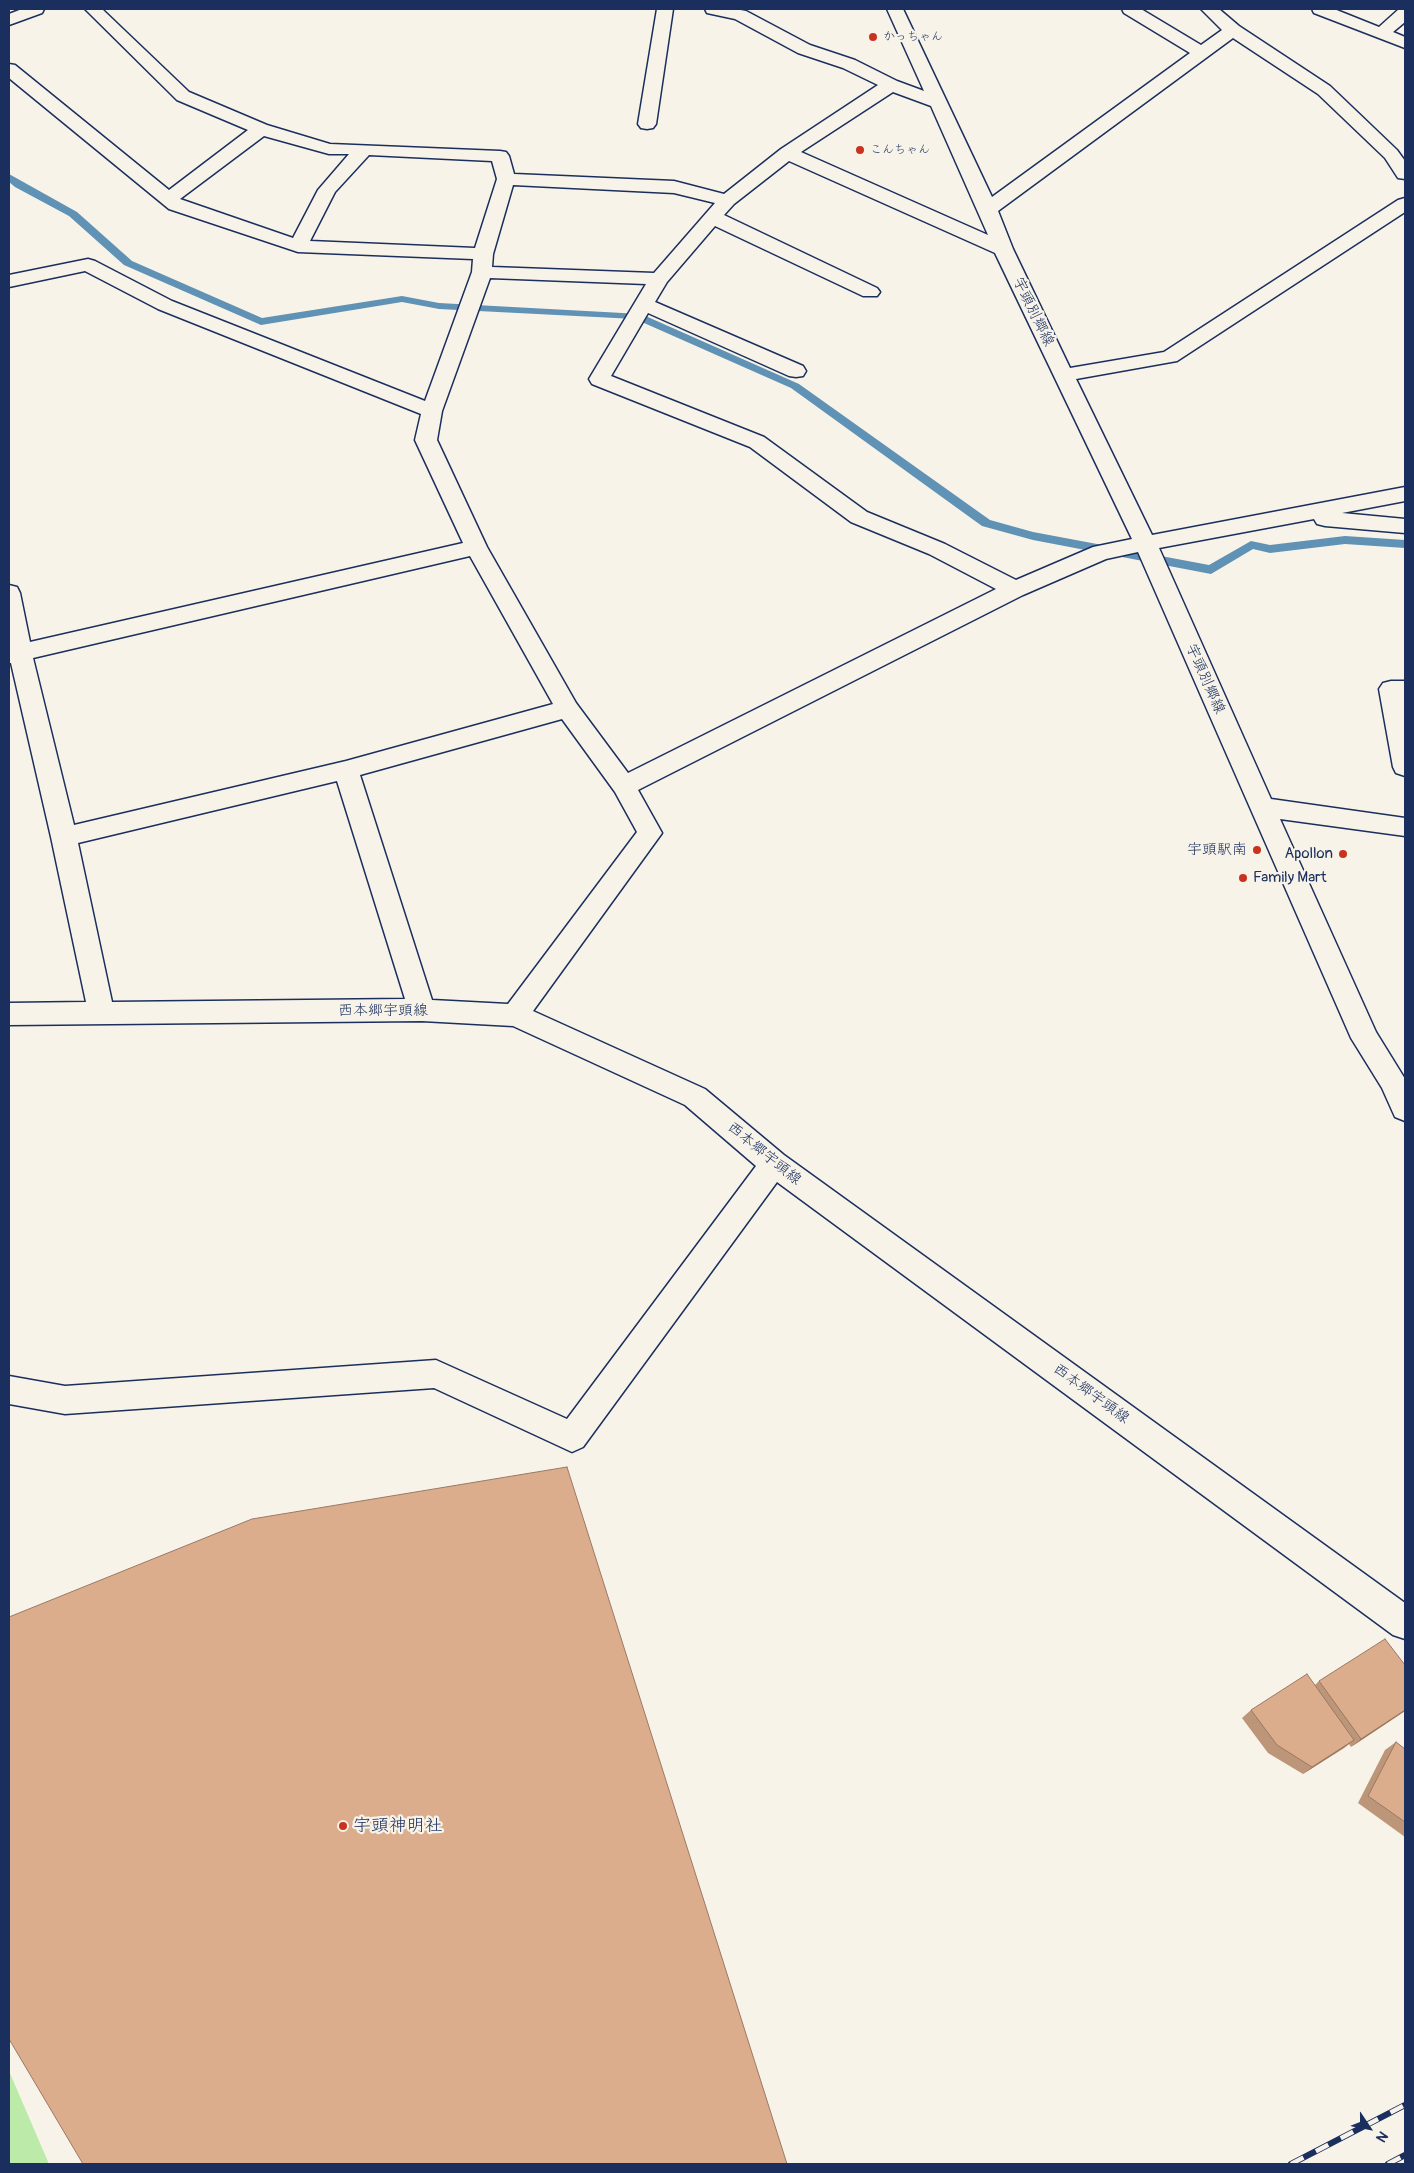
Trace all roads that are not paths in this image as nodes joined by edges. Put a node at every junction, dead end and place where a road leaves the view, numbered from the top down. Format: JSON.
{"nodes":[{"id":1,"x":36,"y":9,"type":"edge"},
{"id":2,"x":92,"y":9,"type":"edge"},
{"id":3,"x":665,"y":9,"type":"edge"},
{"id":4,"x":712,"y":9,"type":"edge"},
{"id":5,"x":895,"y":9,"type":"edge"},
{"id":6,"x":1130,"y":9,"type":"edge"},
{"id":7,"x":1209,"y":9,"type":"edge"},
{"id":8,"x":1320,"y":9,"type":"edge"},
{"id":9,"x":1405,"y":12,"type":"edge"},
{"id":10,"x":9,"y":20,"type":"edge"},
{"id":11,"x":1233,"y":30,"type":"junction"},
{"id":12,"x":1382,"y":33,"type":"junction"},
{"id":13,"x":1405,"y":43,"type":"edge"},
{"id":14,"x":1201,"y":53,"type":"junction"},
{"id":15,"x":9,"y":69,"type":"edge"},
{"id":16,"x":891,"y":85,"type":"junction"},
{"id":17,"x":937,"y":102,"type":"junction"},
{"id":18,"x":648,"y":124,"type":"dead end"},
{"id":19,"x":261,"y":129,"type":"junction"},
{"id":20,"x":364,"y":149,"type":"junction"},
{"id":21,"x":787,"y":153,"type":"junction"},
{"id":22,"x":1405,"y":174,"type":"edge"},
{"id":23,"x":506,"y":178,"type":"junction"},
{"id":24,"x":168,"y":199,"type":"junction"},
{"id":25,"x":727,"y":200,"type":"junction"},
{"id":26,"x":1405,"y":204,"type":"edge"},
{"id":27,"x":988,"y":209,"type":"junction"},
{"id":28,"x":712,"y":217,"type":"junction"},
{"id":29,"x":298,"y":246,"type":"junction"},
{"id":30,"x":1003,"y":249,"type":"junction"},
{"id":31,"x":483,"y":263,"type":"junction"},
{"id":32,"x":659,"y":279,"type":"junction"},
{"id":33,"x":9,"y":281,"type":"edge"},
{"id":34,"x":870,"y":292,"type":"dead end"},
{"id":35,"x":644,"y":304,"type":"junction"},
{"id":36,"x":796,"y":371,"type":"dead end"},
{"id":37,"x":1064,"y":375,"type":"junction"},
{"id":38,"x":432,"y":411,"type":"junction"},
{"id":39,"x":1405,"y":494,"type":"edge"},
{"id":40,"x":1294,"y":516,"type":"junction"},
{"id":41,"x":1405,"y":526,"type":"edge"},
{"id":42,"x":1145,"y":543,"type":"junction"},
{"id":43,"x":476,"y":547,"type":"junction"},
{"id":44,"x":1014,"y":588,"type":"junction"},
{"id":45,"x":9,"y":594,"type":"edge"},
{"id":46,"x":14,"y":653,"type":"edge"},
{"id":47,"x":1405,"y":689,"type":"edge"},
{"id":48,"x":567,"y":709,"type":"junction"},
{"id":49,"x":1405,"y":767,"type":"edge"},
{"id":50,"x":346,"y":770,"type":"junction"},
{"id":51,"x":624,"y":786,"type":"junction"},
{"id":52,"x":1262,"y":807,"type":"junction"},
{"id":53,"x":1405,"y":827,"type":"edge"},
{"id":54,"x":64,"y":837,"type":"junction"},
{"id":55,"x":422,"y":1010,"type":"junction"},
{"id":56,"x":101,"y":1012,"type":"junction"},
{"id":57,"x":9,"y":1014,"type":"edge"},
{"id":58,"x":515,"y":1015,"type":"junction"},
{"id":59,"x":1399,"y":1082,"type":"edge"},
{"id":60,"x":1405,"y":1109,"type":"edge"},
{"id":61,"x":774,"y":1164,"type":"junction"},
{"id":62,"x":9,"y":1390,"type":"edge"},
{"id":63,"x":1405,"y":1623,"type":"edge"}],
"edges":[{"from":1,"to":10,"type":"street"},
{"from":2,"to":19,"type":"street"},
{"from":3,"to":18,"type":"street"},
{"from":4,"to":16,"type":"street"},
{"from":5,"to":17,"type":"street"},
{"from":6,"to":14,"type":"street"},
{"from":7,"to":11,"type":"street"},
{"from":8,"to":12,"type":"street"},
{"from":9,"to":12,"type":"street"},
{"from":11,"to":14,"type":"street"},
{"from":11,"to":22,"type":"street"},
{"from":12,"to":13,"type":"street"},
{"from":14,"to":27,"type":"street"},
{"from":15,"to":24,"type":"street"},
{"from":16,"to":17,"type":"street"},
{"from":16,"to":21,"type":"street"},
{"from":17,"to":27,"type":"street"},
{"from":19,"to":20,"type":"street"},
{"from":19,"to":24,"type":"street"},
{"from":20,"to":23,"type":"street"},
{"from":20,"to":29,"type":"street"},
{"from":21,"to":25,"type":"street"},
{"from":21,"to":30,"type":"street"},
{"from":23,"to":25,"type":"street"},
{"from":23,"to":31,"type":"street"},
{"from":24,"to":29,"type":"street"},
{"from":25,"to":28,"type":"street"},
{"from":26,"to":37,"type":"street"},
{"from":27,"to":30,"type":"street","name":"宇頭別郷線"},
{"from":28,"to":32,"type":"street"},
{"from":28,"to":34,"type":"street"},
{"from":29,"to":31,"type":"street"},
{"from":30,"to":37,"type":"street","name":"宇頭別郷線"},
{"from":31,"to":32,"type":"street"},
{"from":31,"to":38,"type":"street"},
{"from":32,"to":35,"type":"street"},
{"from":33,"to":38,"type":"street"},
{"from":35,"to":36,"type":"street"},
{"from":35,"to":44,"type":"street"},
{"from":37,"to":42,"type":"street","name":"宇頭別郷線"},
{"from":38,"to":43,"type":"street"},
{"from":39,"to":40,"type":"street"},
{"from":40,"to":41,"type":"street"},
{"from":40,"to":42,"type":"street"},
{"from":42,"to":44,"type":"street"},
{"from":42,"to":52,"type":"street","name":"宇頭別郷線"},
{"from":43,"to":46,"type":"street"},
{"from":43,"to":48,"type":"street"},
{"from":44,"to":51,"type":"street"},
{"from":45,"to":46,"type":"street"},
{"from":46,"to":54,"type":"street"},
{"from":47,"to":49,"type":"street"},
{"from":48,"to":50,"type":"street"},
{"from":48,"to":51,"type":"street"},
{"from":50,"to":54,"type":"street"},
{"from":50,"to":55,"type":"street"},
{"from":51,"to":58,"type":"street"},
{"from":52,"to":53,"type":"street"},
{"from":52,"to":59,"type":"street","name":"宇頭別郷線"},
{"from":54,"to":56,"type":"street"},
{"from":55,"to":56,"type":"street","name":"西本郷宇頭線"},
{"from":55,"to":58,"type":"street","name":"西本郷宇頭線"},
{"from":56,"to":57,"type":"street","name":"西本郷宇頭線"},
{"from":58,"to":61,"type":"street","name":"西本郷宇頭線"},
{"from":59,"to":60,"type":"street","name":"宇頭別郷線"},
{"from":61,"to":62,"type":"street"},
{"from":61,"to":63,"type":"street","name":"西本郷宇頭線"}]}
